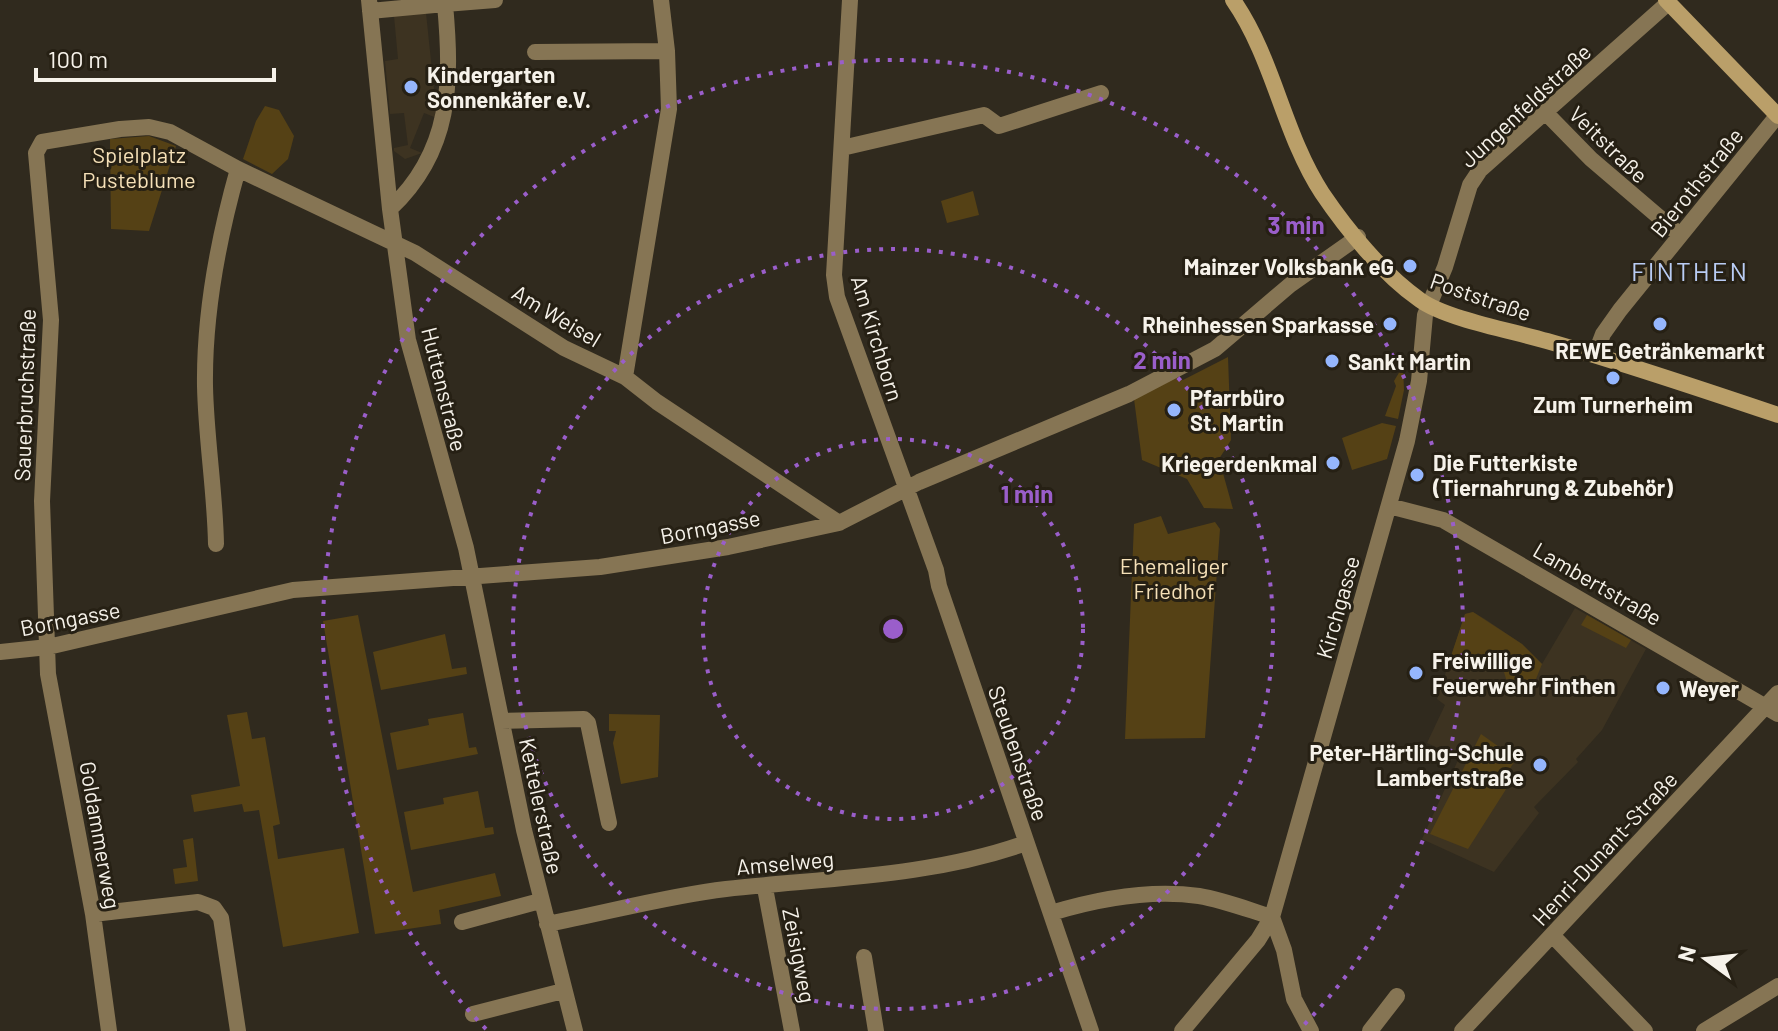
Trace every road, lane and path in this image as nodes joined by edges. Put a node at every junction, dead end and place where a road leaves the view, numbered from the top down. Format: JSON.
{"nodes":[{"id":1,"x":495,"y":0,"type":"edge"},
{"id":2,"x":661,"y":0,"type":"edge"},
{"id":3,"x":850,"y":0,"type":"edge"},
{"id":4,"x":1233,"y":0,"type":"edge"},
{"id":5,"x":1667,"y":1,"type":"edge"},
{"id":6,"x":445,"y":4,"type":"junction"},
{"id":7,"x":370,"y":6,"type":"edge"},
{"id":8,"x":667,"y":51,"type":"junction"},
{"id":9,"x":535,"y":52,"type":"dead end"},
{"id":10,"x":1101,"y":93,"type":"dead end"},
{"id":11,"x":1546,"y":113,"type":"junction"},
{"id":12,"x":1778,"y":116,"type":"edge"},
{"id":13,"x":39,"y":145,"type":"joint"},
{"id":14,"x":842,"y":148,"type":"junction"},
{"id":15,"x":238,"y":169,"type":"junction"},
{"id":16,"x":390,"y":209,"type":"junction"},
{"id":17,"x":1680,"y":235,"type":"junction"},
{"id":18,"x":1358,"y":237,"type":"junction"},
{"id":19,"x":394,"y":243,"type":"junction"},
{"id":20,"x":1428,"y":306,"type":"junction"},
{"id":21,"x":1595,"y":355,"type":"junction"},
{"id":22,"x":625,"y":377,"type":"junction"},
{"id":23,"x":1778,"y":415,"type":"edge"},
{"id":24,"x":906,"y":489,"type":"junction"},
{"id":25,"x":1389,"y":506,"type":"junction"},
{"id":26,"x":839,"y":523,"type":"junction"},
{"id":27,"x":216,"y":544,"type":"dead end"},
{"id":28,"x":472,"y":576,"type":"junction"},
{"id":29,"x":48,"y":647,"type":"junction"},
{"id":30,"x":0,"y":652,"type":"edge"},
{"id":31,"x":1778,"y":693,"type":"edge"},
{"id":32,"x":1772,"y":710,"type":"edge"},
{"id":33,"x":502,"y":721,"type":"junction"},
{"id":34,"x":609,"y":823,"type":"dead end"},
{"id":35,"x":1026,"y":843,"type":"junction"},
{"id":36,"x":765,"y":888,"type":"junction"},
{"id":37,"x":540,"y":901,"type":"junction"},
{"id":38,"x":1051,"y":913,"type":"junction"},
{"id":39,"x":93,"y":914,"type":"junction"},
{"id":40,"x":1272,"y":917,"type":"junction"},
{"id":41,"x":462,"y":922,"type":"dead end"},
{"id":42,"x":547,"y":924,"type":"junction"},
{"id":43,"x":1553,"y":936,"type":"junction"},
{"id":44,"x":864,"y":957,"type":"dead end"},
{"id":45,"x":1778,"y":986,"type":"edge"},
{"id":46,"x":563,"y":991,"type":"junction"},
{"id":47,"x":1397,"y":996,"type":"dead end"},
{"id":48,"x":473,"y":1014,"type":"dead end"},
{"id":49,"x":109,"y":1031,"type":"edge"},
{"id":50,"x":238,"y":1031,"type":"edge"},
{"id":51,"x":575,"y":1031,"type":"edge"},
{"id":52,"x":792,"y":1031,"type":"edge"},
{"id":53,"x":876,"y":1031,"type":"edge"},
{"id":54,"x":1091,"y":1031,"type":"edge"},
{"id":55,"x":1182,"y":1031,"type":"edge"},
{"id":56,"x":1311,"y":1031,"type":"edge"},
{"id":57,"x":1370,"y":1031,"type":"edge"},
{"id":58,"x":1462,"y":1031,"type":"edge"},
{"id":59,"x":1645,"y":1031,"type":"edge"},
{"id":60,"x":1704,"y":1031,"type":"edge"}],
"edges":[{"from":1,"to":6,"type":"street","name":"Huttenstraße"},
{"from":2,"to":8,"type":"street"},
{"from":3,"to":14,"type":"street","name":"Am Kirchborn"},
{"from":4,"to":18,"type":"main road","name":"Poststraße"},
{"from":5,"to":11,"type":"street","name":"Jungenfeldstraße"},
{"from":5,"to":12,"type":"main road"},
{"from":6,"to":7,"type":"street","name":"Huttenstraße"},
{"from":6,"to":16,"type":"street"},
{"from":7,"to":16,"type":"street","name":"Huttenstraße"},
{"from":8,"to":9,"type":"street"},
{"from":8,"to":22,"type":"street"},
{"from":10,"to":14,"type":"street"},
{"from":11,"to":17,"type":"street","name":"Veitstraße"},
{"from":11,"to":20,"type":"street","name":"Jungenfeldstraße"},
{"from":12,"to":17,"type":"street","name":"Bierothstraße"},
{"from":13,"to":15,"type":"street","name":"Am Weisel"},
{"from":13,"to":29,"type":"street","name":"Sauerbruchstraße"},
{"from":14,"to":24,"type":"street","name":"Am Kirchborn"},
{"from":15,"to":19,"type":"street","name":"Am Weisel"},
{"from":15,"to":27,"type":"street"},
{"from":16,"to":19,"type":"street","name":"Huttenstraße"},
{"from":17,"to":21,"type":"street","name":"Bierothstraße"},
{"from":18,"to":20,"type":"main road","name":"Poststraße"},
{"from":18,"to":24,"type":"street","name":"Borngasse"},
{"from":19,"to":22,"type":"street","name":"Am Weisel"},
{"from":19,"to":28,"type":"street","name":"Huttenstraße"},
{"from":20,"to":21,"type":"main road","name":"Poststraße"},
{"from":20,"to":25,"type":"street","name":"Kirchgasse"},
{"from":21,"to":23,"type":"main road","name":"Poststraße"},
{"from":22,"to":26,"type":"street","name":"Am Weisel"},
{"from":24,"to":26,"type":"street","name":"Borngasse"},
{"from":24,"to":35,"type":"street","name":"Steubenstraße"},
{"from":25,"to":32,"type":"street","name":"Lambertstraße"},
{"from":25,"to":40,"type":"street","name":"Kirchgasse"},
{"from":26,"to":28,"type":"street","name":"Borngasse"},
{"from":28,"to":29,"type":"street","name":"Borngasse"},
{"from":28,"to":33,"type":"street","name":"Kettelerstraße"},
{"from":29,"to":30,"type":"street","name":"Borngasse"},
{"from":29,"to":39,"type":"street","name":"Goldammerweg"},
{"from":31,"to":32,"type":"street","name":"Henri-Dunant-Straße"},
{"from":32,"to":43,"type":"street","name":"Henri-Dunant-Straße"},
{"from":33,"to":34,"type":"street","name":"Kettelerstraße"},
{"from":33,"to":37,"type":"street","name":"Kettelerstraße"},
{"from":35,"to":36,"type":"street","name":"Amselweg"},
{"from":35,"to":38,"type":"street","name":"Steubenstraße"},
{"from":36,"to":42,"type":"street","name":"Amselweg"},
{"from":36,"to":52,"type":"street","name":"Zeisigweg"},
{"from":37,"to":41,"type":"street","name":"Kettelerstraße"},
{"from":37,"to":42,"type":"street","name":"Kettelerstraße"},
{"from":38,"to":40,"type":"street"},
{"from":38,"to":54,"type":"street","name":"Steubenstraße"},
{"from":39,"to":49,"type":"street","name":"Goldammerweg"},
{"from":39,"to":50,"type":"street"},
{"from":40,"to":55,"type":"street","name":"Kirchgasse"},
{"from":40,"to":56,"type":"street"},
{"from":42,"to":46,"type":"street","name":"Kettelerstraße"},
{"from":43,"to":58,"type":"street","name":"Henri-Dunant-Straße"},
{"from":43,"to":59,"type":"street"},
{"from":44,"to":53,"type":"street"},
{"from":45,"to":60,"type":"street"},
{"from":46,"to":48,"type":"street"},
{"from":46,"to":51,"type":"street","name":"Kettelerstraße"},
{"from":47,"to":57,"type":"street"}]}
